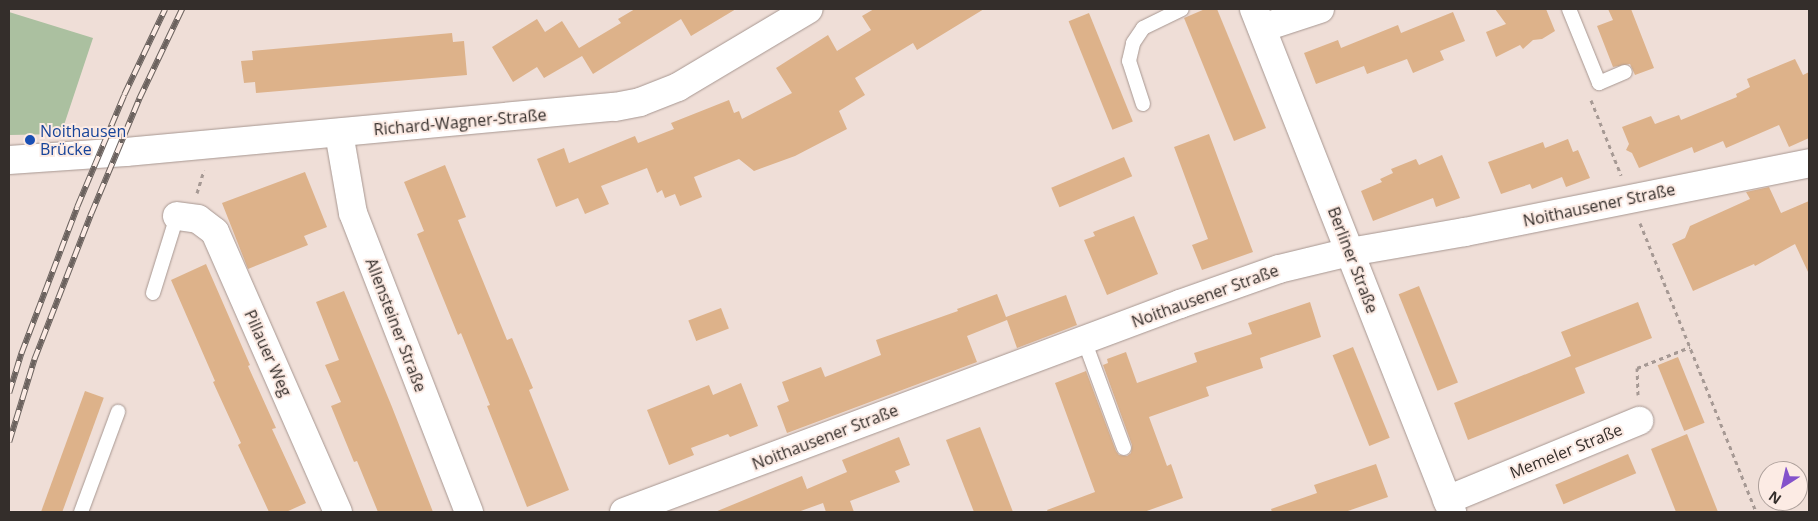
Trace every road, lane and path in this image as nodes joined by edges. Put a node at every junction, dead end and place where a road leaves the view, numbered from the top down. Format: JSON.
{"nodes":[{"id":1,"x":809,"y":9,"type":"edge"},
{"id":2,"x":1182,"y":9,"type":"edge"},
{"id":3,"x":1320,"y":9,"type":"edge"},
{"id":4,"x":1569,"y":9,"type":"edge"},
{"id":5,"x":1258,"y":18,"type":"edge"},
{"id":6,"x":1625,"y":72,"type":"dead end"},
{"id":7,"x":1590,"y":99,"type":"dead end"},
{"id":8,"x":1143,"y":104,"type":"dead end"},
{"id":9,"x":339,"y":133,"type":"junction"},
{"id":10,"x":208,"y":145,"type":"junction"},
{"id":11,"x":9,"y":160,"type":"edge"},
{"id":12,"x":1809,"y":162,"type":"edge"},
{"id":13,"x":1630,"y":198,"type":"junction"},
{"id":14,"x":184,"y":217,"type":"junction"},
{"id":15,"x":1350,"y":252,"type":"junction"},
{"id":16,"x":153,"y":293,"type":"dead end"},
{"id":17,"x":1084,"y":340,"type":"junction"},
{"id":18,"x":1690,"y":347,"type":"junction"},
{"id":19,"x":118,"y":412,"type":"dead end"},
{"id":20,"x":1639,"y":420,"type":"joint"},
{"id":21,"x":1124,"y":448,"type":"dead end"},
{"id":22,"x":1450,"y":506,"type":"edge"},
{"id":23,"x":81,"y":512,"type":"edge"},
{"id":24,"x":338,"y":512,"type":"edge"},
{"id":25,"x":469,"y":512,"type":"edge"},
{"id":26,"x":624,"y":512,"type":"edge"},
{"id":27,"x":1756,"y":512,"type":"edge"}],
"edges":[{"from":1,"to":9,"type":"street","name":"Richard-Wagner-Straße"},
{"from":2,"to":8,"type":"lane"},
{"from":3,"to":5,"type":"street"},
{"from":4,"to":6,"type":"lane"},
{"from":5,"to":15,"type":"street","name":"Berliner Straße"},
{"from":7,"to":13,"type":"path"},
{"from":9,"to":10,"type":"street","name":"Richard-Wagner-Straße"},
{"from":9,"to":25,"type":"street","name":"Allensteiner Straße"},
{"from":10,"to":11,"type":"street","name":"Richard-Wagner-Straße"},
{"from":10,"to":14,"type":"path"},
{"from":12,"to":13,"type":"street","name":"Noithausener Straße"},
{"from":13,"to":15,"type":"street","name":"Noithausener Straße"},
{"from":13,"to":18,"type":"path"},
{"from":14,"to":16,"type":"lane"},
{"from":14,"to":24,"type":"street","name":"Pillauer Weg"},
{"from":15,"to":17,"type":"street","name":"Noithausener Straße"},
{"from":15,"to":22,"type":"street","name":"Berliner Straße"},
{"from":17,"to":21,"type":"lane"},
{"from":17,"to":26,"type":"street","name":"Noithausener Straße"},
{"from":18,"to":20,"type":"path","name":"Memeler Straße"},
{"from":18,"to":27,"type":"path"},
{"from":19,"to":23,"type":"lane"},
{"from":20,"to":22,"type":"street","name":"Memeler Straße"}]}
